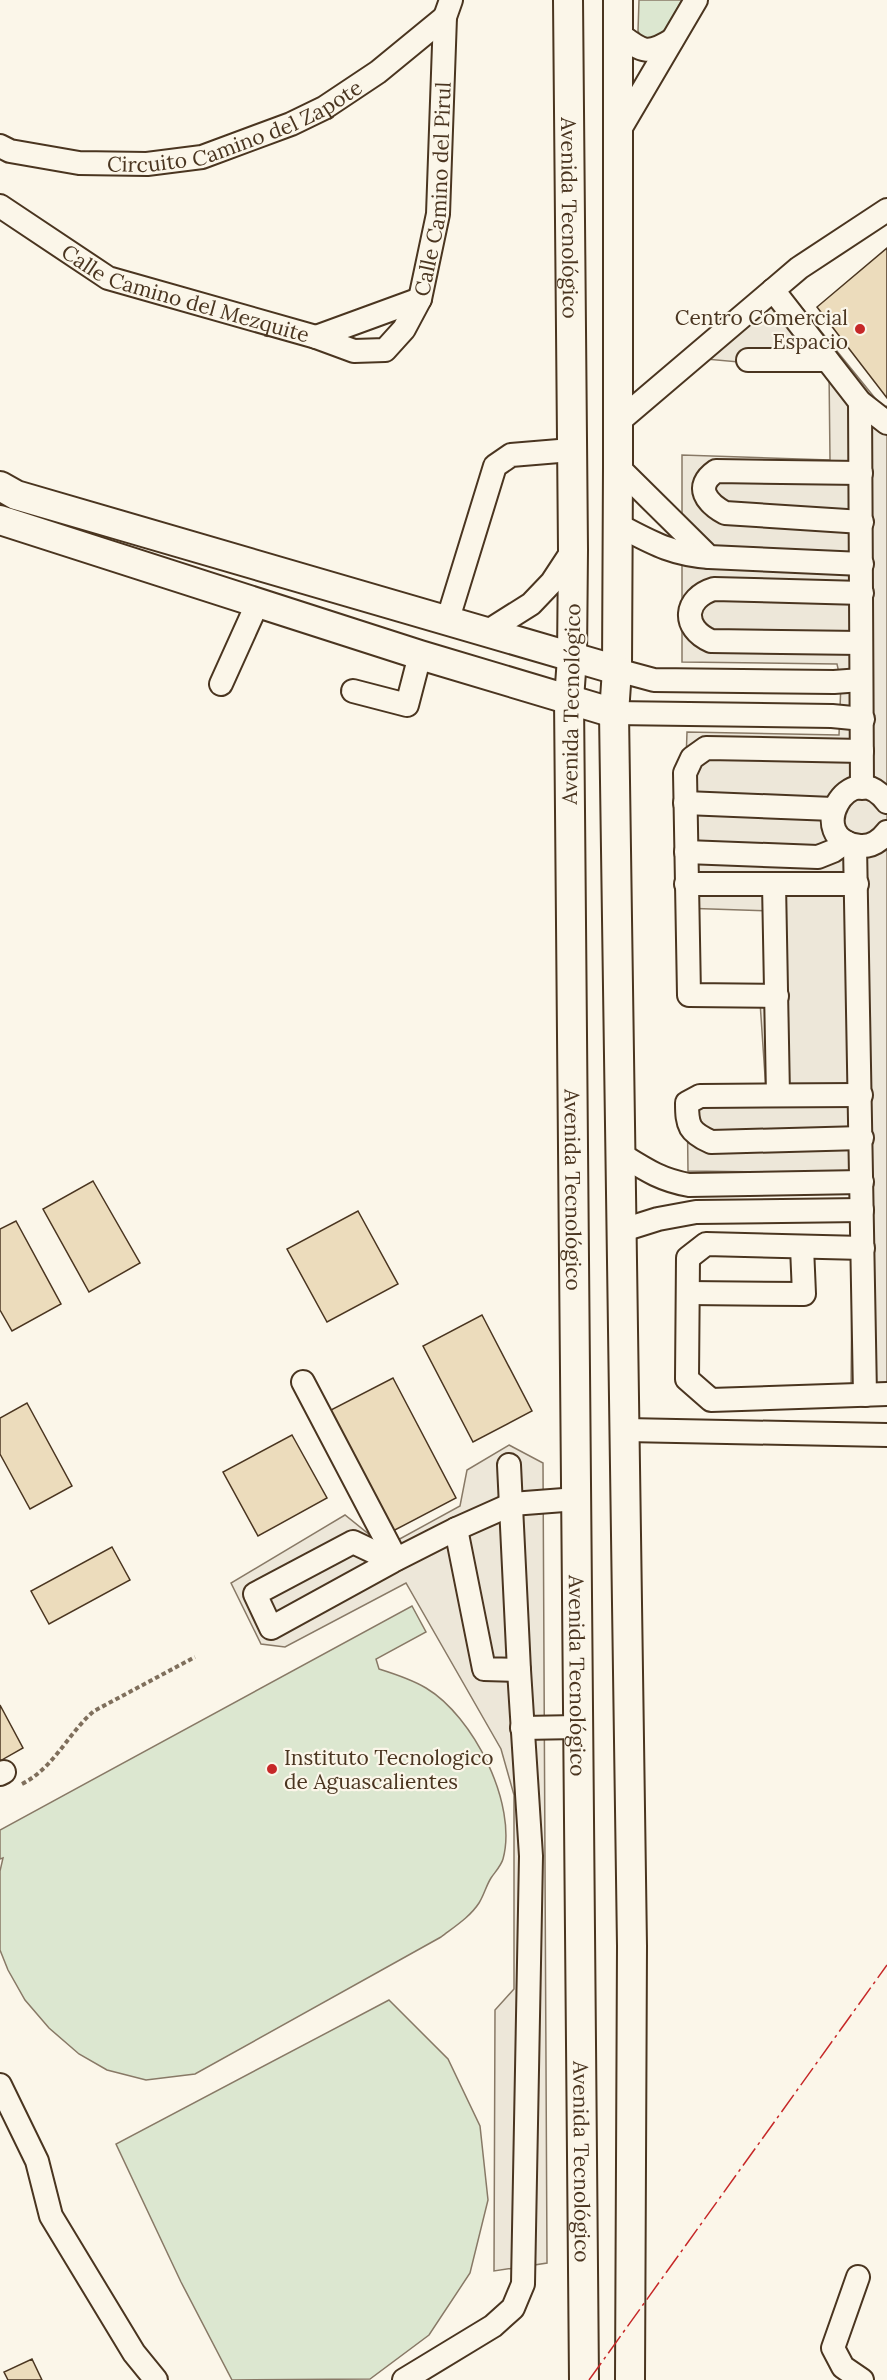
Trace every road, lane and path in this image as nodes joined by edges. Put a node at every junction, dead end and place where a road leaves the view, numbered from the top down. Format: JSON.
{"nodes":[{"id":1,"x":568,"y":0,"type":"edge"},
{"id":2,"x":618,"y":0,"type":"edge"},
{"id":3,"x":696,"y":0,"type":"edge"},
{"id":4,"x":448,"y":8,"type":"edge"},
{"id":5,"x":618,"y":34,"type":"junction"},
{"id":6,"x":672,"y":40,"type":"junction"},
{"id":7,"x":619,"y":131,"type":"junction"},
{"id":8,"x":3,"y":152,"type":"edge"},
{"id":9,"x":0,"y":206,"type":"edge"},
{"id":10,"x":887,"y":210,"type":"edge"},
{"id":11,"x":773,"y":290,"type":"junction"},
{"id":12,"x":420,"y":299,"type":"junction"},
{"id":13,"x":316,"y":337,"type":"junction"},
{"id":14,"x":385,"y":350,"type":"joint"},
{"id":15,"x":747,"y":360,"type":"dead end"},
{"id":16,"x":828,"y":360,"type":"junction"},
{"id":17,"x":860,"y":402,"type":"junction"},
{"id":18,"x":618,"y":422,"type":"junction"},
{"id":19,"x":887,"y":423,"type":"edge"},
{"id":20,"x":571,"y":450,"type":"junction"},
{"id":21,"x":618,"y":466,"type":"junction"},
{"id":22,"x":861,"y":473,"type":"junction"},
{"id":23,"x":0,"y":486,"type":"edge"},
{"id":24,"x":0,"y":520,"type":"edge"},
{"id":25,"x":861,"y":522,"type":"junction"},
{"id":26,"x":618,"y":525,"type":"junction"},
{"id":27,"x":573,"y":550,"type":"junction"},
{"id":28,"x":709,"y":557,"type":"junction"},
{"id":29,"x":862,"y":564,"type":"junction"},
{"id":30,"x":862,"y":593,"type":"junction"},
{"id":31,"x":258,"y":602,"type":"junction"},
{"id":32,"x":447,"y":622,"type":"junction"},
{"id":33,"x":485,"y":633,"type":"junction"},
{"id":34,"x":861,"y":643,"type":"junction"},
{"id":35,"x":420,"y":656,"type":"junction"},
{"id":36,"x":572,"y":658,"type":"junction"},
{"id":37,"x":617,"y":670,"type":"junction"},
{"id":38,"x":703,"y":680,"type":"junction"},
{"id":39,"x":861,"y":680,"type":"junction"},
{"id":40,"x":221,"y":684,"type":"dead end"},
{"id":41,"x":353,"y":691,"type":"dead end"},
{"id":42,"x":569,"y":699,"type":"junction"},
{"id":43,"x":614,"y":713,"type":"junction"},
{"id":44,"x":703,"y":714,"type":"junction"},
{"id":45,"x":862,"y":719,"type":"junction"},
{"id":46,"x":862,"y":751,"type":"junction"},
{"id":47,"x":862,"y":788,"type":"junction"},
{"id":48,"x":887,"y":802,"type":"edge"},
{"id":49,"x":686,"y":803,"type":"junction"},
{"id":50,"x":833,"y":809,"type":"junction"},
{"id":51,"x":887,"y":832,"type":"edge"},
{"id":52,"x":851,"y":844,"type":"junction"},
{"id":53,"x":686,"y":852,"type":"junction"},
{"id":54,"x":686,"y":884,"type":"junction"},
{"id":55,"x":774,"y":884,"type":"junction"},
{"id":56,"x":857,"y":884,"type":"junction"},
{"id":57,"x":777,"y":996,"type":"junction"},
{"id":58,"x":778,"y":1095,"type":"junction"},
{"id":59,"x":861,"y":1095,"type":"junction"},
{"id":60,"x":862,"y":1138,"type":"junction"},
{"id":61,"x":622,"y":1155,"type":"junction"},
{"id":62,"x":862,"y":1182,"type":"junction"},
{"id":63,"x":862,"y":1210,"type":"junction"},
{"id":64,"x":623,"y":1230,"type":"junction"},
{"id":65,"x":802,"y":1247,"type":"junction"},
{"id":66,"x":863,"y":1248,"type":"junction"},
{"id":67,"x":688,"y":1293,"type":"junction"},
{"id":68,"x":303,"y":1382,"type":"dead end"},
{"id":69,"x":876,"y":1394,"type":"edge"},
{"id":70,"x":626,"y":1430,"type":"junction"},
{"id":71,"x":887,"y":1435,"type":"edge"},
{"id":72,"x":509,"y":1465,"type":"dead end"},
{"id":73,"x":577,"y":1499,"type":"junction"},
{"id":74,"x":512,"y":1504,"type":"junction"},
{"id":75,"x":456,"y":1528,"type":"junction"},
{"id":76,"x":395,"y":1560,"type":"junction"},
{"id":77,"x":195,"y":1657,"type":"dead end"},
{"id":78,"x":519,"y":1670,"type":"junction"},
{"id":79,"x":579,"y":1727,"type":"junction"},
{"id":80,"x":522,"y":1728,"type":"junction"},
{"id":81,"x":8,"y":1777,"type":"edge"},
{"id":82,"x":0,"y":2085,"type":"edge"},
{"id":83,"x":858,"y":2277,"type":"dead end"},
{"id":84,"x":156,"y":2380,"type":"edge"},
{"id":85,"x":404,"y":2380,"type":"edge"},
{"id":86,"x":584,"y":2380,"type":"edge"},
{"id":87,"x":630,"y":2380,"type":"edge"},
{"id":88,"x":862,"y":2380,"type":"edge"}],
"edges":[{"from":1,"to":20,"type":"main road","name":"Avenida Tecnológico"},
{"from":2,"to":5,"type":"main road","name":"Avenida Tecnológico"},
{"from":3,"to":6,"type":"street"},
{"from":4,"to":8,"type":"street","name":"Circuito Camino del Zapote"},
{"from":4,"to":12,"type":"street","name":"Calle Camino del Pirul"},
{"from":5,"to":6,"type":"street"},
{"from":5,"to":7,"type":"main road","name":"Avenida Tecnológico"},
{"from":6,"to":7,"type":"street"},
{"from":7,"to":18,"type":"main road","name":"Avenida Tecnológico"},
{"from":9,"to":13,"type":"street","name":"Calle Camino del Mezquite"},
{"from":10,"to":11,"type":"street"},
{"from":11,"to":16,"type":"street"},
{"from":11,"to":18,"type":"street"},
{"from":12,"to":13,"type":"street"},
{"from":12,"to":14,"type":"street","name":"Calle Camino del Pirul"},
{"from":13,"to":14,"type":"street","name":"Calle Camino del Mezquite"},
{"from":15,"to":16,"type":"street"},
{"from":16,"to":17,"type":"street"},
{"from":17,"to":19,"type":"street"},
{"from":17,"to":22,"type":"street"},
{"from":18,"to":21,"type":"main road","name":"Avenida Tecnológico"},
{"from":20,"to":27,"type":"main road","name":"Avenida Tecnológico"},
{"from":20,"to":32,"type":"street"},
{"from":21,"to":26,"type":"main road","name":"Avenida Tecnológico"},
{"from":21,"to":28,"type":"street"},
{"from":22,"to":25,"type":"street"},
{"from":22,"to":25,"type":"street"},
{"from":23,"to":32,"type":"main road"},
{"from":24,"to":31,"type":"main road"},
{"from":25,"to":29,"type":"street"},
{"from":26,"to":28,"type":"street"},
{"from":26,"to":37,"type":"main road","name":"Avenida Tecnológico"},
{"from":27,"to":33,"type":"street"},
{"from":27,"to":36,"type":"main road","name":"Avenida Tecnológico"},
{"from":28,"to":29,"type":"street"},
{"from":29,"to":30,"type":"street"},
{"from":30,"to":34,"type":"street"},
{"from":30,"to":34,"type":"street"},
{"from":31,"to":35,"type":"main road"},
{"from":31,"to":40,"type":"street"},
{"from":32,"to":33,"type":"main road"},
{"from":33,"to":36,"type":"main road"},
{"from":34,"to":39,"type":"street"},
{"from":35,"to":41,"type":"street"},
{"from":35,"to":42,"type":"main road"},
{"from":36,"to":37,"type":"main road"},
{"from":36,"to":42,"type":"main road","name":"Avenida Tecnológico"},
{"from":37,"to":38,"type":"street"},
{"from":37,"to":43,"type":"main road","name":"Avenida Tecnológico"},
{"from":38,"to":39,"type":"street"},
{"from":38,"to":44,"type":"street"},
{"from":39,"to":45,"type":"street"},
{"from":42,"to":43,"type":"main road"},
{"from":42,"to":73,"type":"main road","name":"Avenida Tecnológico"},
{"from":43,"to":44,"type":"street"},
{"from":43,"to":61,"type":"main road","name":"Avenida Tecnológico"},
{"from":44,"to":45,"type":"street"},
{"from":45,"to":46,"type":"street"},
{"from":46,"to":47,"type":"street"},
{"from":46,"to":49,"type":"street"},
{"from":47,"to":48,"type":"street"},
{"from":47,"to":50,"type":"street"},
{"from":49,"to":50,"type":"street"},
{"from":49,"to":53,"type":"street"},
{"from":50,"to":52,"type":"street"},
{"from":51,"to":52,"type":"street"},
{"from":52,"to":53,"type":"street"},
{"from":52,"to":56,"type":"street"},
{"from":53,"to":54,"type":"street"},
{"from":54,"to":55,"type":"street"},
{"from":54,"to":57,"type":"street"},
{"from":55,"to":56,"type":"street"},
{"from":55,"to":57,"type":"street"},
{"from":56,"to":59,"type":"street"},
{"from":57,"to":58,"type":"street"},
{"from":58,"to":59,"type":"street"},
{"from":58,"to":60,"type":"street"},
{"from":59,"to":60,"type":"street"},
{"from":60,"to":62,"type":"street"},
{"from":61,"to":62,"type":"street"},
{"from":61,"to":64,"type":"main road","name":"Avenida Tecnológico"},
{"from":62,"to":63,"type":"street"},
{"from":63,"to":64,"type":"street"},
{"from":63,"to":66,"type":"street"},
{"from":64,"to":70,"type":"main road","name":"Avenida Tecnológico"},
{"from":65,"to":66,"type":"street"},
{"from":65,"to":67,"type":"street"},
{"from":65,"to":67,"type":"street"},
{"from":66,"to":69,"type":"street"},
{"from":67,"to":69,"type":"street"},
{"from":68,"to":76,"type":"street"},
{"from":70,"to":71,"type":"street"},
{"from":70,"to":87,"type":"main road","name":"Avenida Tecnológico"},
{"from":72,"to":74,"type":"street"},
{"from":73,"to":74,"type":"street"},
{"from":73,"to":79,"type":"main road","name":"Avenida Tecnológico"},
{"from":74,"to":75,"type":"street"},
{"from":74,"to":78,"type":"street"},
{"from":75,"to":76,"type":"street"},
{"from":75,"to":78,"type":"street"},
{"from":76,"to":76,"type":"street"},
{"from":77,"to":81,"type":"path"},
{"from":78,"to":80,"type":"street"},
{"from":79,"to":80,"type":"street"},
{"from":79,"to":86,"type":"main road","name":"Avenida Tecnológico"},
{"from":80,"to":85,"type":"street"},
{"from":82,"to":84,"type":"street"},
{"from":83,"to":88,"type":"street"}]}
